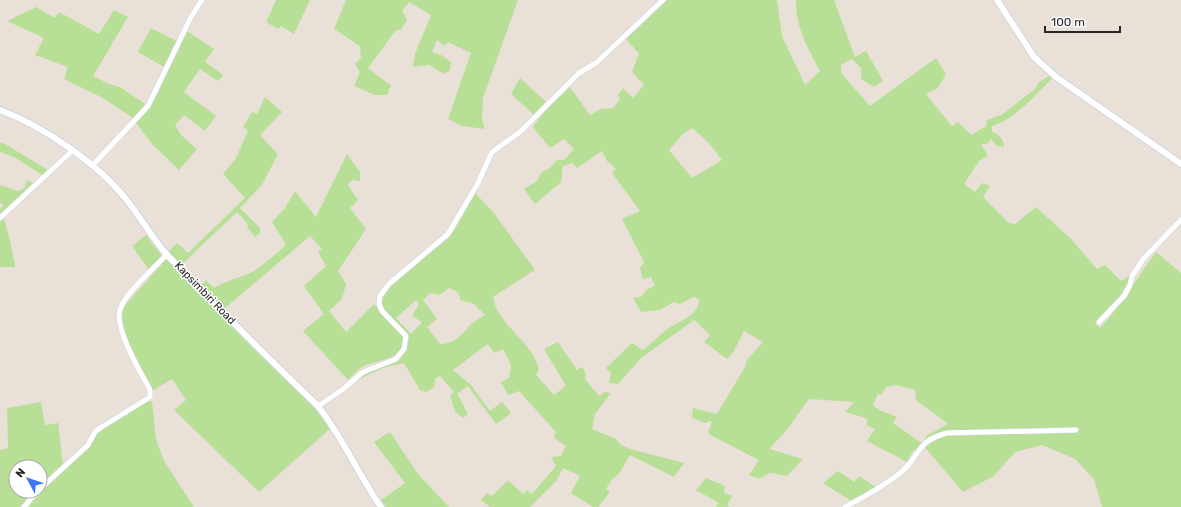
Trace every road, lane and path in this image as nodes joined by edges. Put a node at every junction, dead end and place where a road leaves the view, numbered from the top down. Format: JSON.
{"nodes":[{"id":1,"x":202,"y":0,"type":"edge"},
{"id":2,"x":663,"y":0,"type":"edge"},
{"id":3,"x":997,"y":0,"type":"edge"},
{"id":4,"x":0,"y":110,"type":"edge"},
{"id":5,"x":72,"y":151,"type":"junction"},
{"id":6,"x":1181,"y":164,"type":"edge"},
{"id":7,"x":93,"y":165,"type":"junction"},
{"id":8,"x":0,"y":218,"type":"edge"},
{"id":9,"x":1181,"y":220,"type":"edge"},
{"id":10,"x":167,"y":254,"type":"junction"},
{"id":11,"x":1099,"y":322,"type":"dead end"},
{"id":12,"x":318,"y":406,"type":"junction"},
{"id":13,"x":1076,"y":430,"type":"dead end"},
{"id":14,"x":48,"y":482,"type":"edge"},
{"id":15,"x":31,"y":499,"type":"edge"},
{"id":16,"x":24,"y":507,"type":"edge"},
{"id":17,"x":382,"y":507,"type":"edge"},
{"id":18,"x":845,"y":507,"type":"edge"}],
"edges":[{"from":1,"to":7,"type":"street"},
{"from":2,"to":12,"type":"street"},
{"from":3,"to":6,"type":"street"},
{"from":4,"to":5,"type":"street","name":"Kapsimbiri Road"},
{"from":5,"to":7,"type":"street","name":"Kapsimbiri Road"},
{"from":5,"to":8,"type":"street"},
{"from":7,"to":10,"type":"street","name":"Kapsimbiri Road"},
{"from":9,"to":11,"type":"street"},
{"from":10,"to":12,"type":"street","name":"Kapsimbiri Road"},
{"from":10,"to":14,"type":"street"},
{"from":12,"to":17,"type":"street","name":"Kapsimbiri Road"},
{"from":13,"to":18,"type":"street"},
{"from":15,"to":16,"type":"street"}]}
